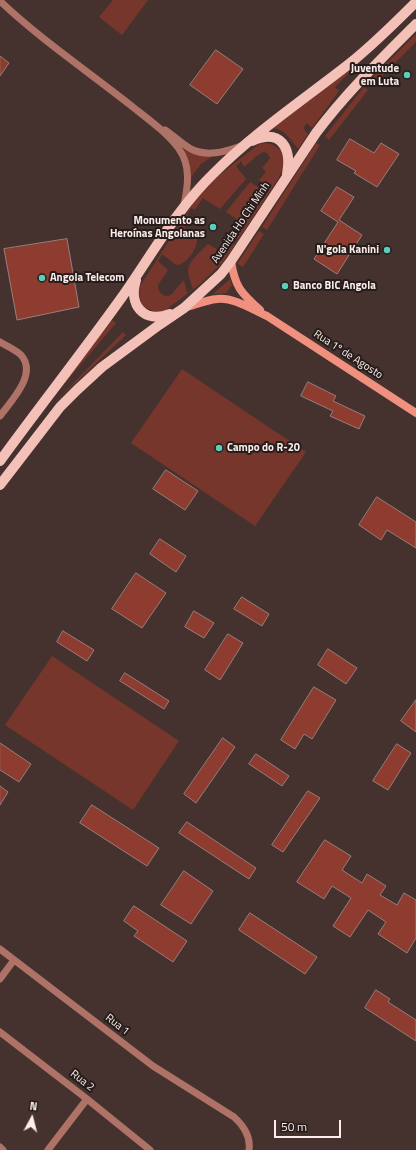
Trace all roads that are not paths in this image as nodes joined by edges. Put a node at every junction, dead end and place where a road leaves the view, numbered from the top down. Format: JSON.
{"nodes":[{"id":1,"x":0,"y":1,"type":"edge"},
{"id":2,"x":416,"y":2,"type":"edge"},
{"id":3,"x":0,"y":7,"type":"edge"},
{"id":4,"x":16,"y":16,"type":"junction"},
{"id":5,"x":416,"y":24,"type":"edge"},
{"id":6,"x":154,"y":123,"type":"junction"},
{"id":7,"x":245,"y":145,"type":"junction"},
{"id":8,"x":287,"y":176,"type":"junction"},
{"id":9,"x":183,"y":207,"type":"junction"},
{"id":10,"x":231,"y":261,"type":"junction"},
{"id":11,"x":140,"y":271,"type":"junction"},
{"id":12,"x":184,"y":308,"type":"junction"},
{"id":13,"x":267,"y":316,"type":"junction"},
{"id":14,"x":0,"y":342,"type":"edge"},
{"id":15,"x":416,"y":413,"type":"edge"},
{"id":16,"x":0,"y":416,"type":"edge"},
{"id":17,"x":0,"y":461,"type":"edge"},
{"id":18,"x":0,"y":485,"type":"edge"},
{"id":19,"x":0,"y":949,"type":"edge"},
{"id":20,"x":14,"y":960,"type":"junction"},
{"id":21,"x":0,"y":979,"type":"edge"},
{"id":22,"x":0,"y":1032,"type":"edge"},
{"id":23,"x":87,"y":1099,"type":"junction"},
{"id":24,"x":0,"y":1147,"type":"edge"},
{"id":25,"x":3,"y":1150,"type":"edge"},
{"id":26,"x":48,"y":1150,"type":"edge"},
{"id":27,"x":150,"y":1150,"type":"edge"},
{"id":28,"x":249,"y":1150,"type":"edge"}],
"edges":[{"from":1,"to":4,"type":"street"},
{"from":2,"to":7,"type":"main road"},
{"from":3,"to":4,"type":"street"},
{"from":4,"to":6,"type":"street"},
{"from":5,"to":8,"type":"main road","name":"Avenida Ho Chi Minh"},
{"from":6,"to":7,"type":"street"},
{"from":6,"to":9,"type":"street"},
{"from":7,"to":8,"type":"main road"},
{"from":7,"to":9,"type":"main road"},
{"from":8,"to":10,"type":"main road","name":"Avenida Ho Chi Minh"},
{"from":9,"to":11,"type":"main road"},
{"from":10,"to":12,"type":"main road","name":"Avenida Ho Chi Minh"},
{"from":10,"to":13,"type":"main road"},
{"from":11,"to":12,"type":"main road"},
{"from":11,"to":17,"type":"main road"},
{"from":12,"to":13,"type":"main road"},
{"from":12,"to":18,"type":"main road","name":"Avenida Ho Chi Minh"},
{"from":13,"to":15,"type":"main road","name":"Rua 1º de Agosto"},
{"from":14,"to":16,"type":"street"},
{"from":19,"to":20,"type":"street","name":"Rua 1"},
{"from":20,"to":21,"type":"street"},
{"from":20,"to":28,"type":"street","name":"Rua 1"},
{"from":22,"to":23,"type":"street","name":"Rua 2"},
{"from":23,"to":26,"type":"street"},
{"from":23,"to":27,"type":"street","name":"Rua 2"},
{"from":24,"to":25,"type":"street"}]}
